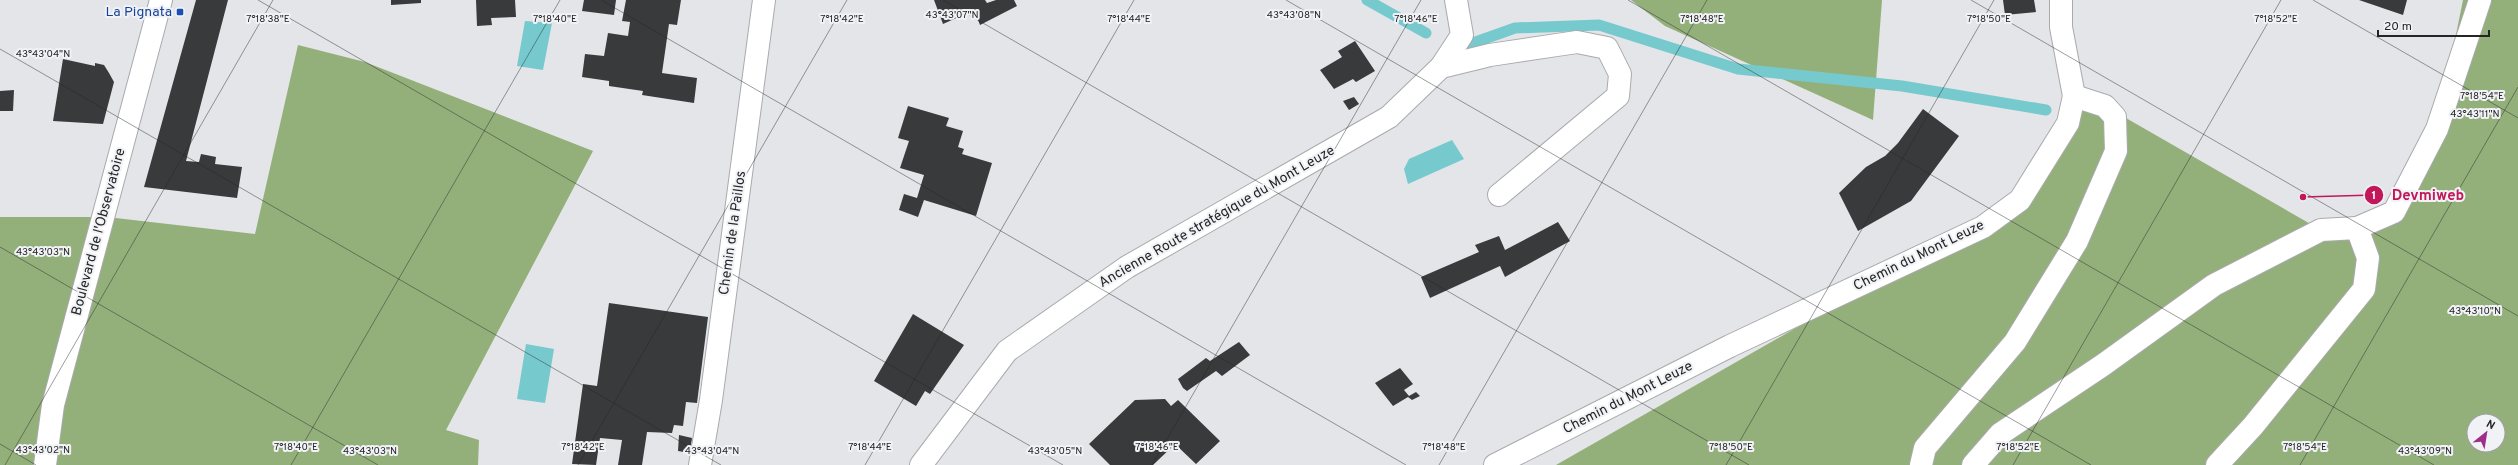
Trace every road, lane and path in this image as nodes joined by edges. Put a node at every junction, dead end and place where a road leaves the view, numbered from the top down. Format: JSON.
{"nodes":[{"id":1,"x":161,"y":0,"type":"edge"},
{"id":2,"x":764,"y":0,"type":"edge"},
{"id":3,"x":1456,"y":0,"type":"edge"},
{"id":4,"x":2061,"y":0,"type":"edge"},
{"id":5,"x":2480,"y":0,"type":"edge"},
{"id":6,"x":1441,"y":67,"type":"junction"},
{"id":7,"x":2074,"y":96,"type":"junction"},
{"id":8,"x":1500,"y":194,"type":"dead end"},
{"id":9,"x":2357,"y":228,"type":"junction"},
{"id":10,"x":45,"y":465,"type":"edge"},
{"id":11,"x":700,"y":465,"type":"edge"},
{"id":12,"x":921,"y":465,"type":"edge"},
{"id":13,"x":1495,"y":465,"type":"edge"},
{"id":14,"x":1921,"y":465,"type":"edge"},
{"id":15,"x":1972,"y":465,"type":"edge"},
{"id":16,"x":2217,"y":465,"type":"edge"}],
"edges":[{"from":1,"to":10,"type":"street","name":"Boulevard de l'Observatoire"},
{"from":2,"to":11,"type":"street","name":"Chemin de la Paillos"},
{"from":3,"to":6,"type":"street","name":"Ancienne Route stratégique du Mont Leuze"},
{"from":4,"to":7,"type":"street"},
{"from":5,"to":9,"type":"street"},
{"from":6,"to":8,"type":"street"},
{"from":6,"to":12,"type":"street","name":"Ancienne Route stratégique du Mont Leuze"},
{"from":7,"to":13,"type":"street","name":"Chemin du Mont Leuze"},
{"from":7,"to":14,"type":"street"},
{"from":9,"to":15,"type":"street"},
{"from":9,"to":16,"type":"street"}]}
